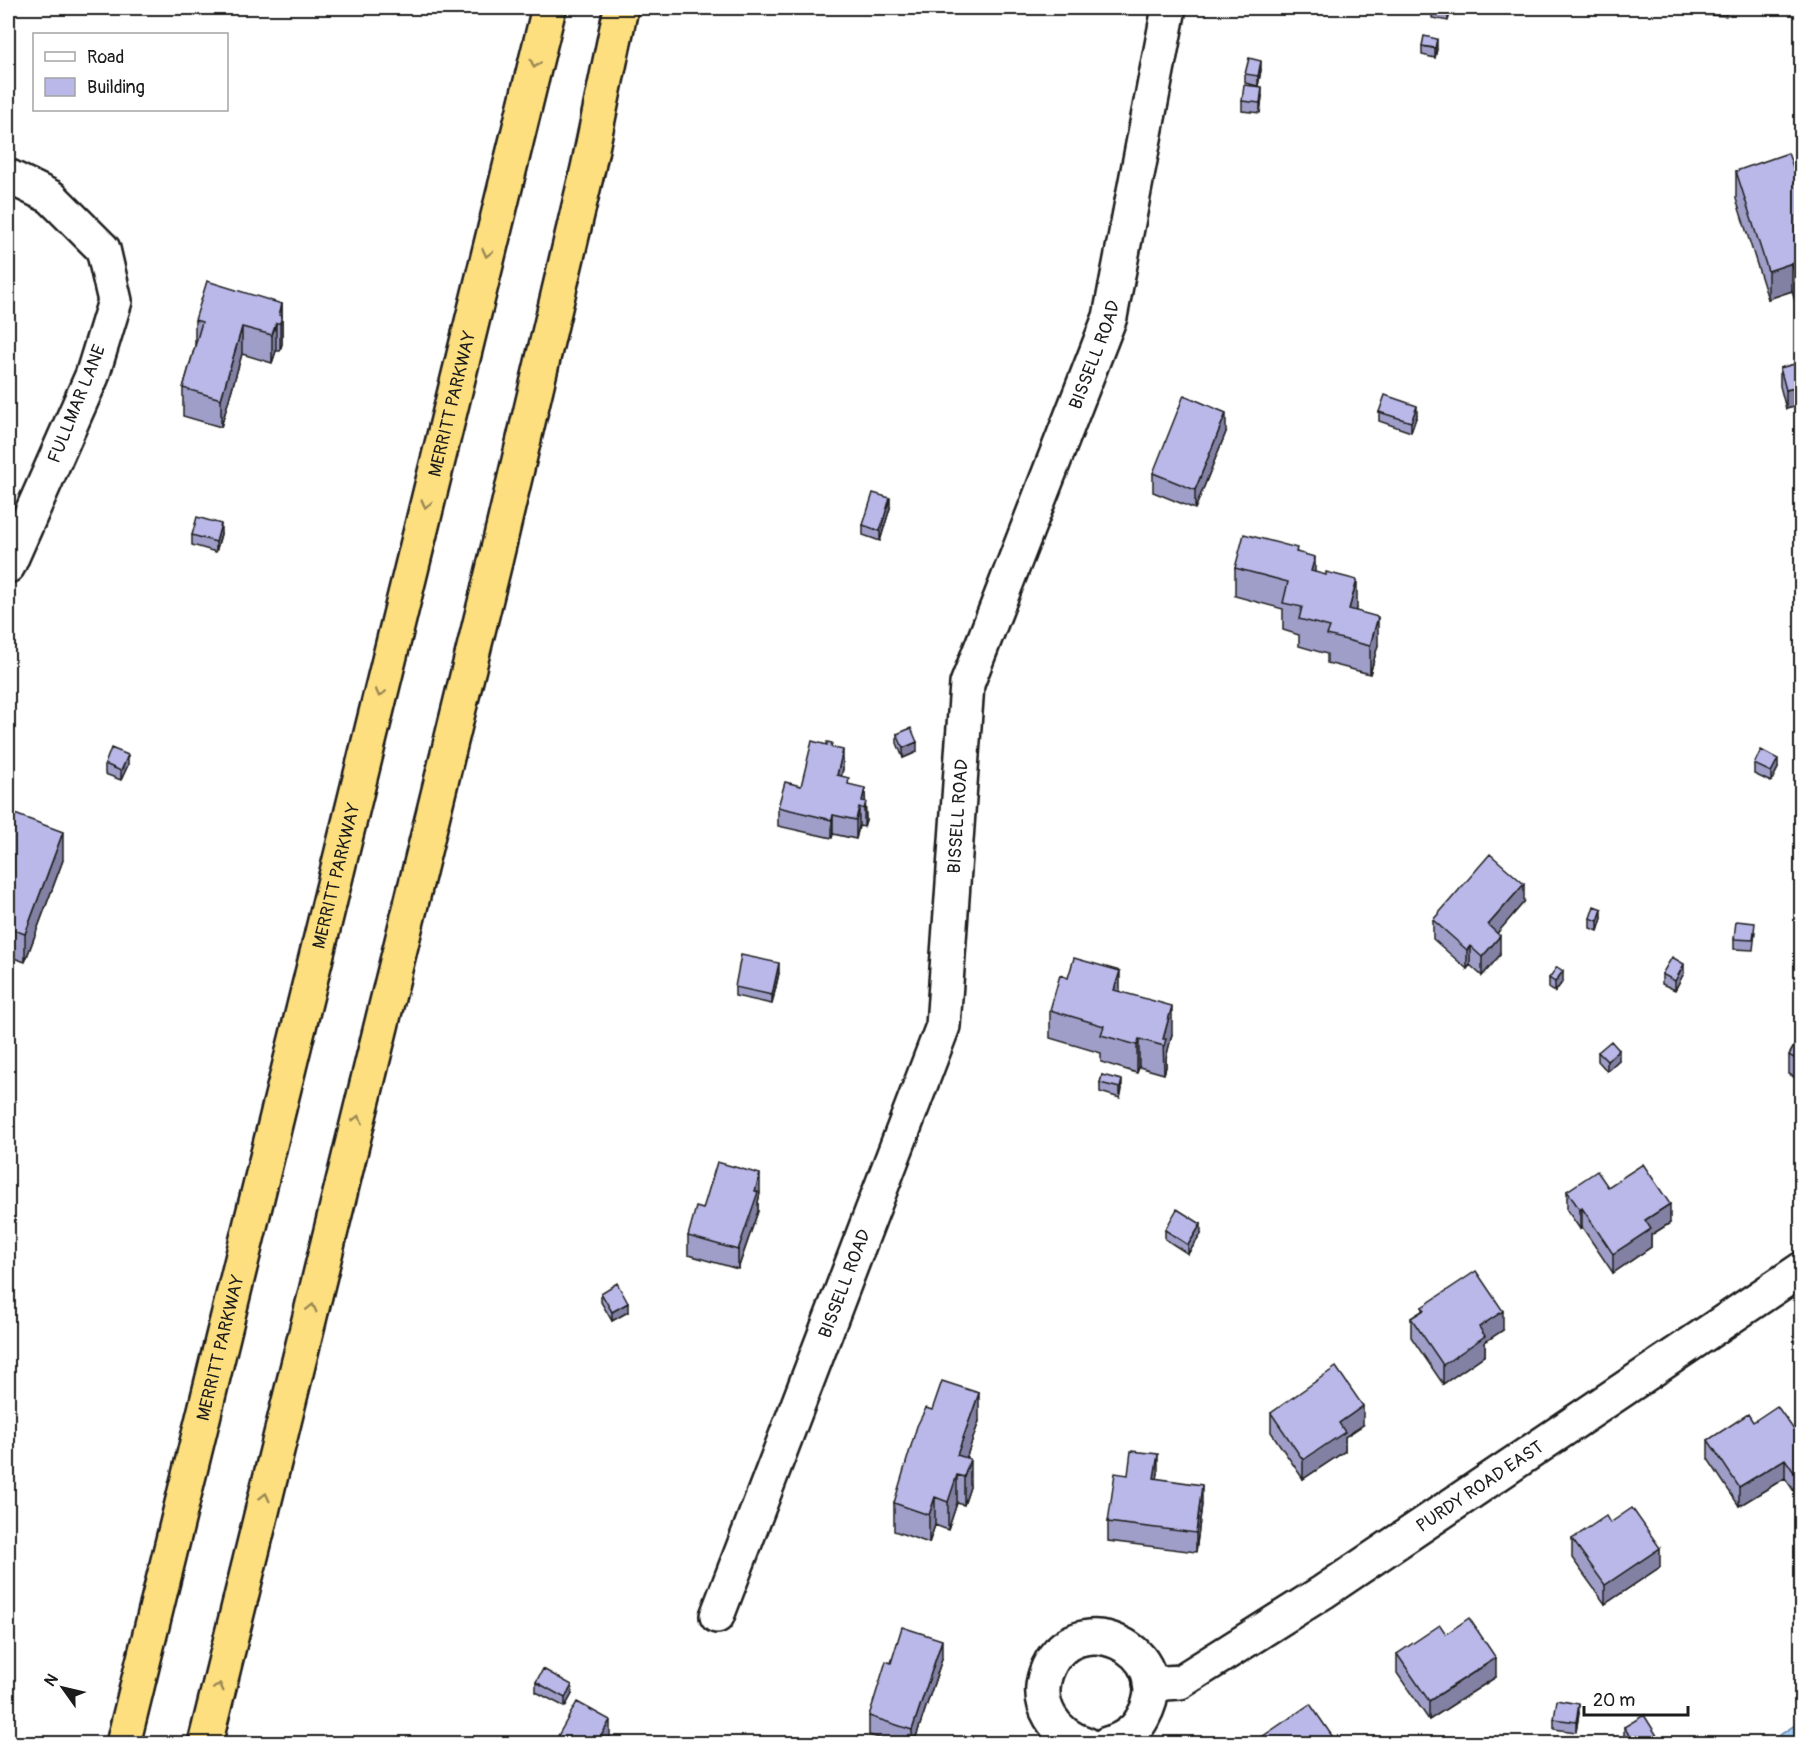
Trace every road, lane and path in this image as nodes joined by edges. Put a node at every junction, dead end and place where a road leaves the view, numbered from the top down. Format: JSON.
{"nodes":[{"id":1,"x":549,"y":8,"type":"edge"},
{"id":2,"x":621,"y":8,"type":"edge"},
{"id":3,"x":1170,"y":8,"type":"edge"},
{"id":4,"x":8,"y":176,"type":"edge"},
{"id":5,"x":8,"y":566,"type":"edge"},
{"id":6,"x":1802,"y":1269,"type":"edge"},
{"id":7,"x":717,"y":1616,"type":"dead end"},
{"id":8,"x":1150,"y":1684,"type":"junction"},
{"id":9,"x":123,"y":1743,"type":"edge"},
{"id":10,"x":205,"y":1743,"type":"edge"},
{"id":11,"x":1086,"y":1743,"type":"edge"},
{"id":12,"x":1107,"y":1743,"type":"edge"}],
"edges":[{"from":1,"to":9,"type":"highway","name":"MERRITT PARKWAY","one_way":true},
{"from":10,"to":2,"type":"highway","one_way":true},
{"from":3,"to":7,"type":"street","name":"BISSELL ROAD"},
{"from":4,"to":5,"type":"street","name":"FULLMAR LANE"},
{"from":6,"to":8,"type":"street","name":"PURDY ROAD EAST"},
{"from":8,"to":11,"type":"street"},
{"from":8,"to":12,"type":"street"}]}
